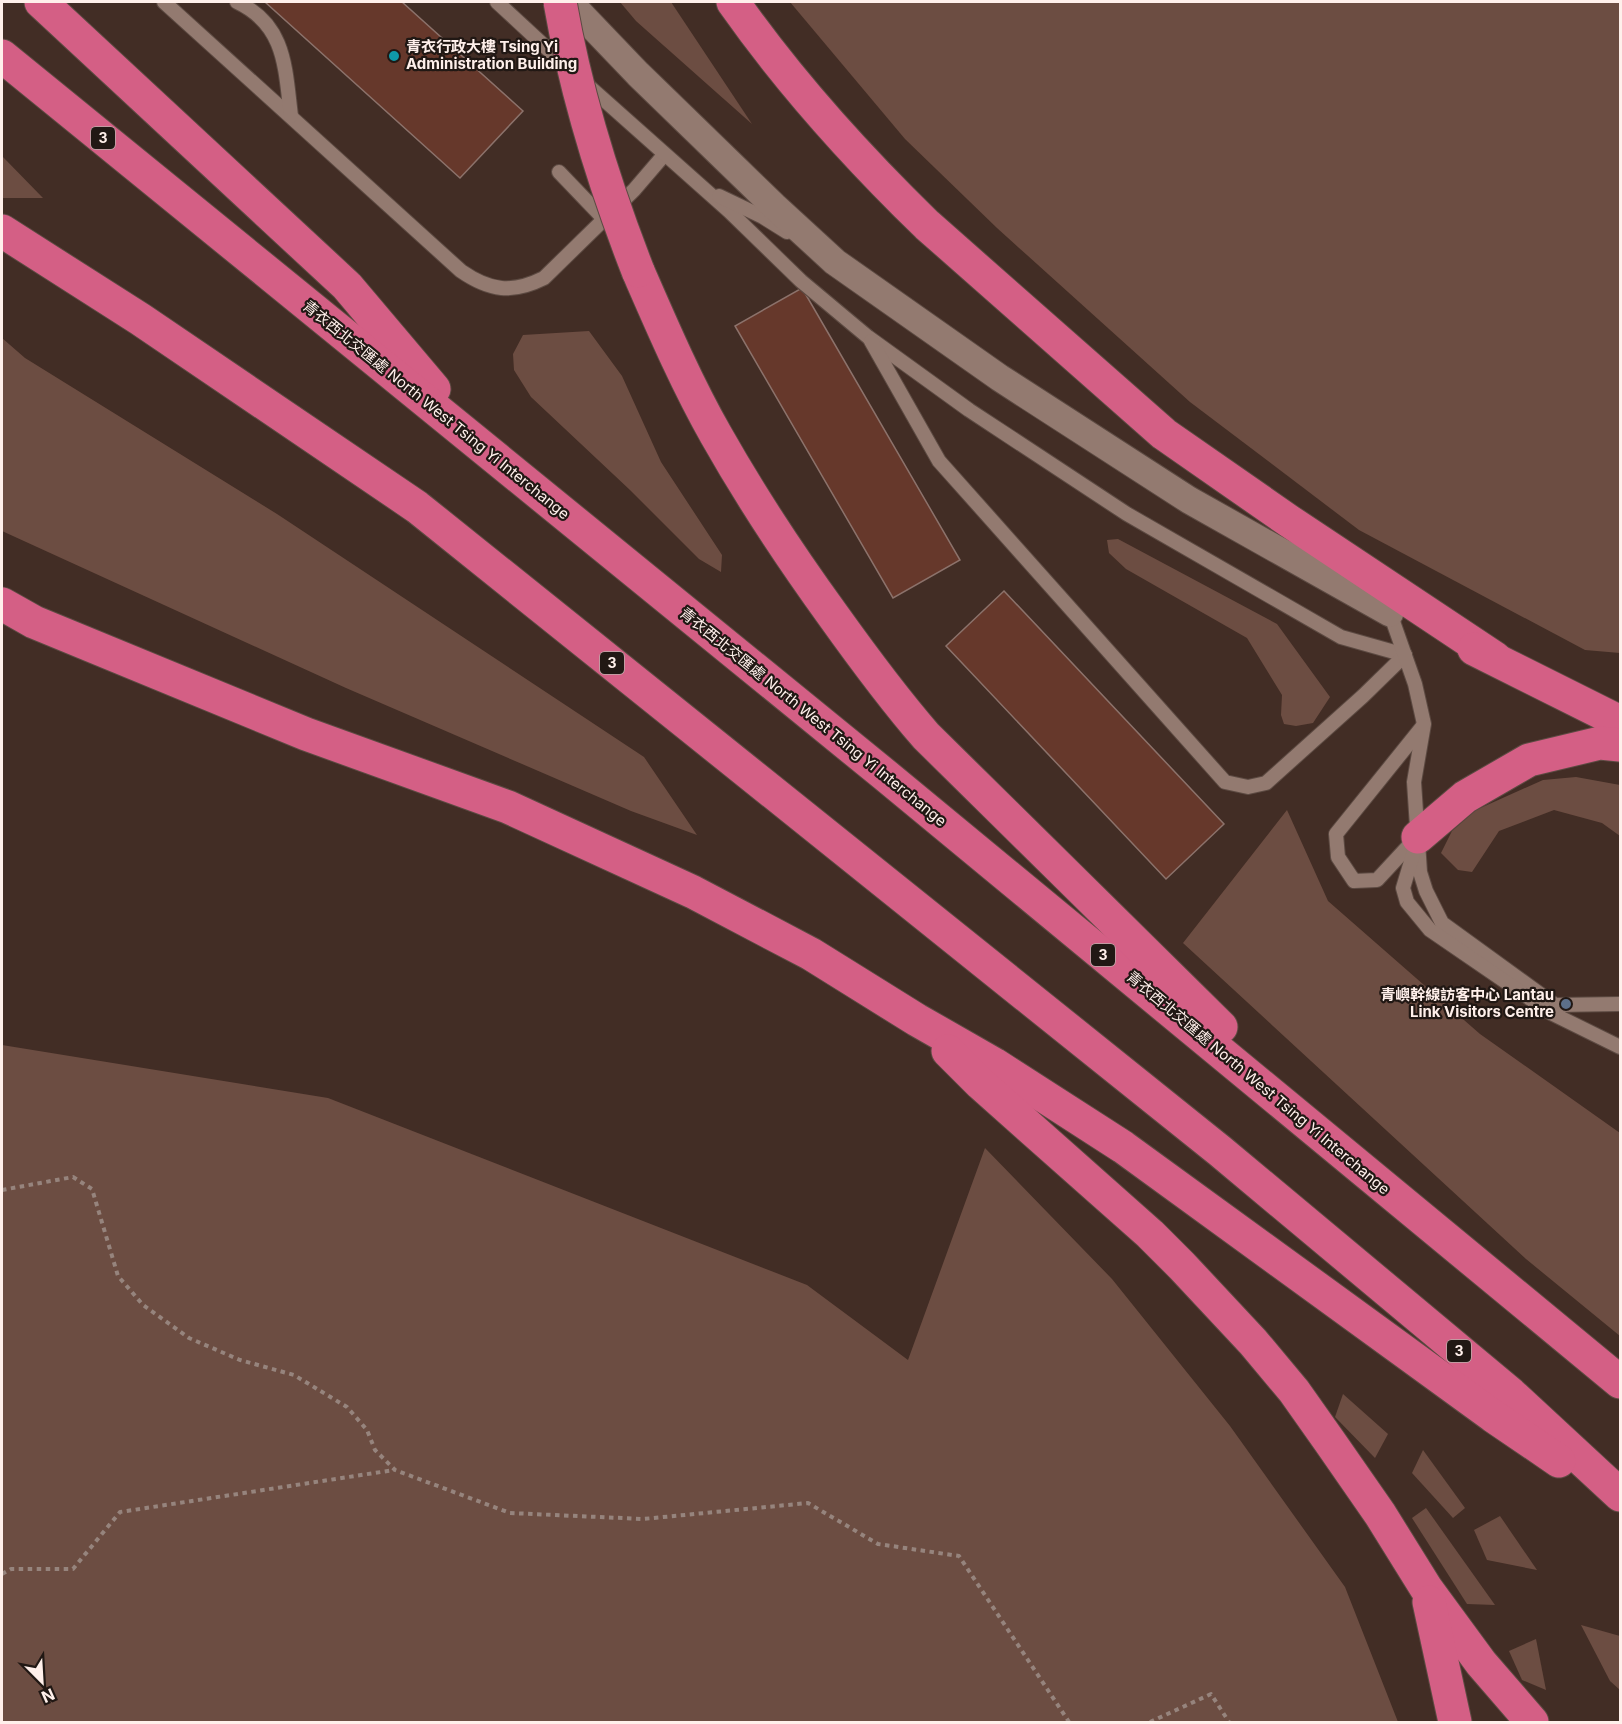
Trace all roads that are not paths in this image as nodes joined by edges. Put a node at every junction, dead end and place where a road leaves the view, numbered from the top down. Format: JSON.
{"nodes":[{"id":1,"x":41,"y":2,"type":"edge"},
{"id":2,"x":164,"y":2,"type":"edge"},
{"id":3,"x":237,"y":2,"type":"edge"},
{"id":4,"x":496,"y":2,"type":"edge"},
{"id":5,"x":560,"y":2,"type":"edge"},
{"id":6,"x":569,"y":2,"type":"edge"},
{"id":7,"x":733,"y":2,"type":"edge"},
{"id":8,"x":2,"y":56,"type":"edge"},
{"id":9,"x":291,"y":116,"type":"junction"},
{"id":10,"x":664,"y":155,"type":"junction"},
{"id":11,"x":559,"y":172,"type":"dead end"},
{"id":12,"x":604,"y":219,"type":"junction"},
{"id":13,"x":2,"y":231,"type":"edge"},
{"id":14,"x":834,"y":261,"type":"junction"},
{"id":15,"x":868,"y":337,"type":"junction"},
{"id":16,"x":489,"y":454,"type":"junction"},
{"id":17,"x":2,"y":604,"type":"edge"},
{"id":18,"x":1390,"y":613,"type":"junction"},
{"id":19,"x":1405,"y":655,"type":"junction"},
{"id":20,"x":1495,"y":658,"type":"junction"},
{"id":21,"x":1620,"y":721,"type":"edge"},
{"id":22,"x":1424,"y":724,"type":"junction"},
{"id":23,"x":1620,"y":745,"type":"edge"},
{"id":24,"x":1418,"y":837,"type":"junction"},
{"id":25,"x":1620,"y":1008,"type":"edge"},
{"id":26,"x":917,"y":1020,"type":"junction"},
{"id":27,"x":1620,"y":1047,"type":"edge"},
{"id":28,"x":1320,"y":1135,"type":"junction"},
{"id":29,"x":1620,"y":1382,"type":"edge"},
{"id":30,"x":1620,"y":1495,"type":"edge"},
{"id":31,"x":1620,"y":1503,"type":"edge"},
{"id":32,"x":1426,"y":1588,"type":"junction"},
{"id":33,"x":1455,"y":1722,"type":"edge"},
{"id":34,"x":1532,"y":1722,"type":"edge"}],
"edges":[{"from":1,"to":16,"type":"highway"},
{"from":2,"to":9,"type":"lane"},
{"from":3,"to":9,"type":"lane"},
{"from":4,"to":10,"type":"lane"},
{"from":5,"to":28,"type":"highway","bridge":true},
{"from":6,"to":14,"type":"street"},
{"from":7,"to":20,"type":"highway"},
{"from":8,"to":16,"type":"highway","name":"青衣西北交匯處 North West Tsing Yi Interchange","number":"3"},
{"from":9,"to":12,"type":"lane"},
{"from":10,"to":12,"type":"lane"},
{"from":10,"to":14,"type":"lane"},
{"from":10,"to":15,"type":"lane"},
{"from":11,"to":12,"type":"lane"},
{"from":13,"to":30,"type":"highway","number":"3"},
{"from":14,"to":18,"type":"street"},
{"from":15,"to":19,"type":"lane"},
{"from":15,"to":19,"type":"lane"},
{"from":16,"to":28,"type":"highway","name":"青衣西北交匯處 North West Tsing Yi Interchange","number":"3"},
{"from":17,"to":26,"type":"highway"},
{"from":18,"to":19,"type":"lane"},
{"from":18,"to":20,"type":"highway"},
{"from":19,"to":22,"type":"lane"},
{"from":20,"to":21,"type":"highway"},
{"from":22,"to":24,"type":"lane"},
{"from":22,"to":24,"type":"lane"},
{"from":23,"to":24,"type":"highway"},
{"from":24,"to":25,"type":"lane"},
{"from":24,"to":27,"type":"lane"},
{"from":26,"to":31,"type":"highway"},
{"from":26,"to":32,"type":"highway"},
{"from":28,"to":29,"type":"highway","name":"青衣西北交匯處 North West Tsing Yi Interchange","number":"3"},
{"from":32,"to":33,"type":"highway"},
{"from":32,"to":34,"type":"highway"}]}
